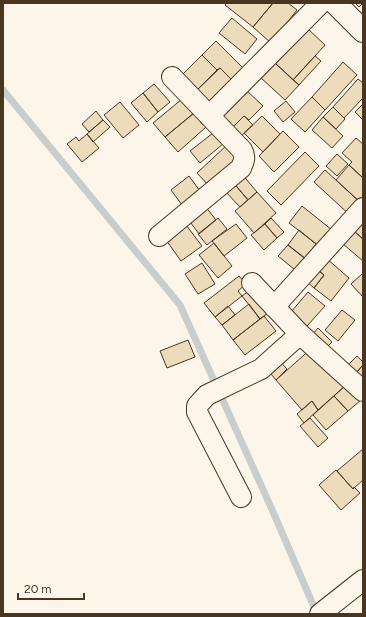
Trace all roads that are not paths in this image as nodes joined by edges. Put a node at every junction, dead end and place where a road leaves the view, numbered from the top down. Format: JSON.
{"nodes":[{"id":1,"x":321,"y":3,"type":"edge"},
{"id":2,"x":335,"y":3,"type":"edge"},
{"id":3,"x":363,"y":31,"type":"edge"},
{"id":4,"x":172,"y":77,"type":"dead end"},
{"id":5,"x":209,"y":116,"type":"junction"},
{"id":6,"x":363,"y":208,"type":"edge"},
{"id":7,"x":159,"y":236,"type":"dead end"},
{"id":8,"x":252,"y":283,"type":"dead end"},
{"id":9,"x":274,"y":308,"type":"junction"},
{"id":10,"x":300,"y":334,"type":"junction"},
{"id":11,"x":363,"y":391,"type":"edge"},
{"id":12,"x":241,"y":497,"type":"dead end"},
{"id":13,"x":363,"y":580,"type":"edge"},
{"id":14,"x":323,"y":612,"type":"edge"}],
"edges":[{"from":1,"to":5,"type":"street"},
{"from":2,"to":3,"type":"street"},
{"from":4,"to":5,"type":"street"},
{"from":5,"to":7,"type":"street"},
{"from":6,"to":9,"type":"street"},
{"from":8,"to":9,"type":"street"},
{"from":9,"to":10,"type":"street"},
{"from":10,"to":11,"type":"street"},
{"from":10,"to":12,"type":"street"},
{"from":13,"to":14,"type":"street"}]}
